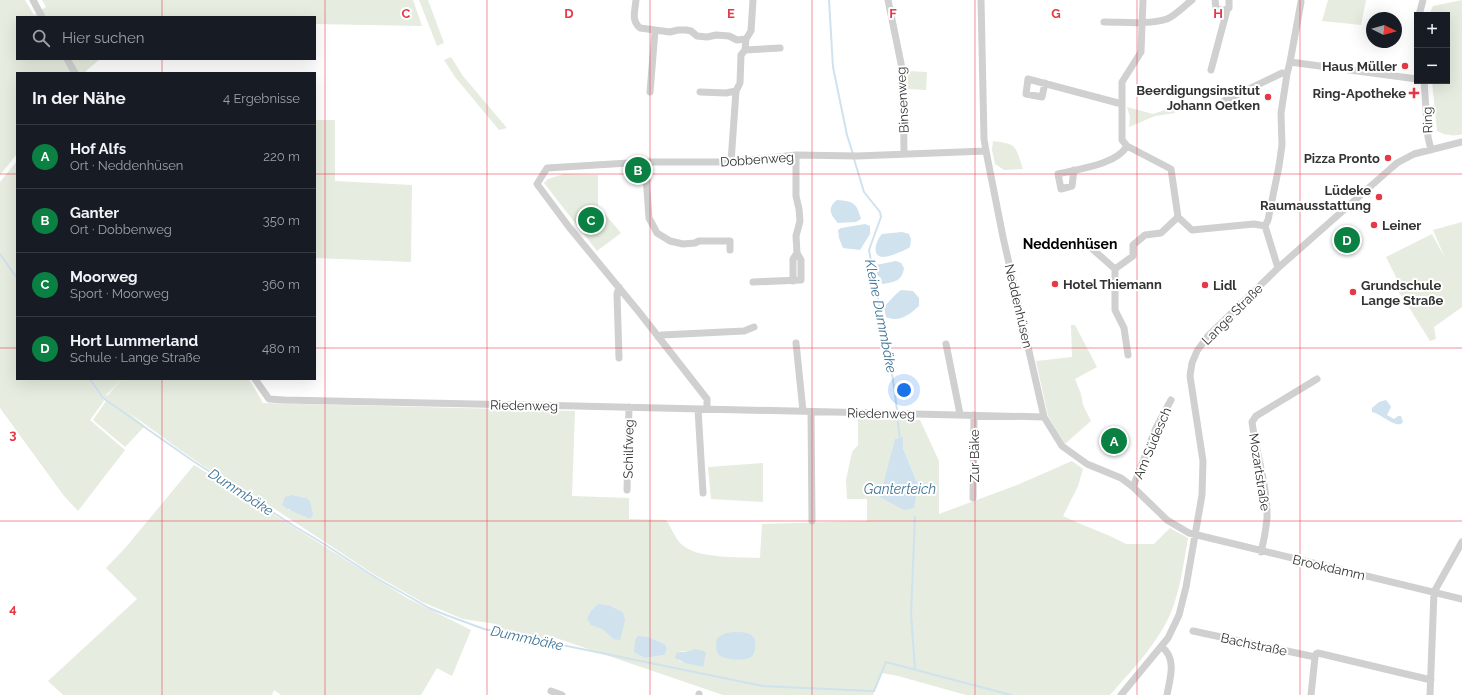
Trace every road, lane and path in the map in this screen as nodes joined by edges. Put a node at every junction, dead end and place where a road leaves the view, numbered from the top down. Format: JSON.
{"nodes":[{"id":1,"x":33,"y":0,"type":"edge"},
{"id":2,"x":636,"y":0,"type":"edge"},
{"id":3,"x":753,"y":0,"type":"edge"},
{"id":4,"x":888,"y":0,"type":"edge"},
{"id":5,"x":981,"y":0,"type":"edge"},
{"id":6,"x":1142,"y":0,"type":"edge"},
{"id":7,"x":1192,"y":0,"type":"edge"},
{"id":8,"x":1215,"y":0,"type":"edge"},
{"id":9,"x":1229,"y":0,"type":"edge"},
{"id":10,"x":1423,"y":0,"type":"edge"},
{"id":11,"x":1301,"y":2,"type":"dead end"},
{"id":12,"x":1227,"y":10,"type":"junction"},
{"id":13,"x":1420,"y":12,"type":"edge"},
{"id":14,"x":41,"y":16,"type":"edge"},
{"id":15,"x":1104,"y":22,"type":"dead end"},
{"id":16,"x":1143,"y":22,"type":"junction"},
{"id":17,"x":656,"y":30,"type":"junction"},
{"id":18,"x":746,"y":39,"type":"junction"},
{"id":19,"x":780,"y":48,"type":"dead end"},
{"id":20,"x":745,"y":50,"type":"junction"},
{"id":21,"x":68,"y":60,"type":"edge"},
{"id":22,"x":1290,"y":62,"type":"junction"},
{"id":23,"x":1211,"y":70,"type":"dead end"},
{"id":24,"x":74,"y":72,"type":"edge"},
{"id":25,"x":1287,"y":74,"type":"junction"},
{"id":26,"x":1414,"y":79,"type":"edge"},
{"id":27,"x":1045,"y":83,"type":"dead end"},
{"id":28,"x":1424,"y":84,"type":"edge"},
{"id":29,"x":736,"y":91,"type":"junction"},
{"id":30,"x":650,"y":92,"type":"dead end"},
{"id":31,"x":700,"y":92,"type":"dead end"},
{"id":32,"x":1224,"y":101,"type":"dead end"},
{"id":33,"x":1122,"y":103,"type":"junction"},
{"id":34,"x":1462,"y":142,"type":"edge"},
{"id":35,"x":1127,"y":146,"type":"junction"},
{"id":36,"x":1431,"y":150,"type":"junction"},
{"id":37,"x":986,"y":151,"type":"junction"},
{"id":38,"x":904,"y":154,"type":"junction"},
{"id":39,"x":796,"y":155,"type":"junction"},
{"id":40,"x":645,"y":162,"type":"junction"},
{"id":41,"x":731,"y":162,"type":"junction"},
{"id":42,"x":1074,"y":170,"type":"dead end"},
{"id":43,"x":1178,"y":217,"type":"junction"},
{"id":44,"x":1265,"y":226,"type":"junction"},
{"id":45,"x":1089,"y":246,"type":"dead end"},
{"id":46,"x":730,"y":250,"type":"dead end"},
{"id":47,"x":1278,"y":268,"type":"junction"},
{"id":48,"x":1115,"y":269,"type":"junction"},
{"id":49,"x":753,"y":282,"type":"dead end"},
{"id":50,"x":619,"y":287,"type":"junction"},
{"id":51,"x":754,"y":327,"type":"dead end"},
{"id":52,"x":658,"y":337,"type":"junction"},
{"id":53,"x":796,"y":343,"type":"dead end"},
{"id":54,"x":946,"y":344,"type":"dead end"},
{"id":55,"x":1128,"y":355,"type":"dead end"},
{"id":56,"x":618,"y":358,"type":"dead end"},
{"id":57,"x":1317,"y":379,"type":"dead end"},
{"id":58,"x":256,"y":380,"type":"edge"},
{"id":59,"x":1171,"y":400,"type":"dead end"},
{"id":60,"x":629,"y":407,"type":"junction"},
{"id":61,"x":698,"y":409,"type":"junction"},
{"id":62,"x":707,"y":409,"type":"junction"},
{"id":63,"x":802,"y":411,"type":"junction"},
{"id":64,"x":811,"y":412,"type":"junction"},
{"id":65,"x":960,"y":414,"type":"junction"},
{"id":66,"x":974,"y":415,"type":"junction"},
{"id":67,"x":1044,"y":417,"type":"junction"},
{"id":68,"x":1133,"y":487,"type":"junction"},
{"id":69,"x":627,"y":490,"type":"dead end"},
{"id":70,"x":703,"y":492,"type":"dead end"},
{"id":71,"x":973,"y":498,"type":"dead end"},
{"id":72,"x":812,"y":521,"type":"dead end"},
{"id":73,"x":1195,"y":536,"type":"junction"},
{"id":74,"x":1462,"y":542,"type":"edge"},
{"id":75,"x":1261,"y":552,"type":"junction"},
{"id":76,"x":1434,"y":592,"type":"junction"},
{"id":77,"x":1462,"y":599,"type":"edge"},
{"id":78,"x":1193,"y":631,"type":"dead end"},
{"id":79,"x":1162,"y":647,"type":"junction"},
{"id":80,"x":1314,"y":657,"type":"junction"},
{"id":81,"x":1431,"y":680,"type":"junction"},
{"id":82,"x":551,"y":692,"type":"dead end"},
{"id":83,"x":562,"y":695,"type":"edge"},
{"id":84,"x":1121,"y":695,"type":"edge"},
{"id":85,"x":1167,"y":695,"type":"edge"},
{"id":86,"x":1311,"y":695,"type":"edge"},
{"id":87,"x":1430,"y":695,"type":"edge"}],
"edges":[{"from":1,"to":14,"type":"street"},
{"from":2,"to":17,"type":"street"},
{"from":3,"to":18,"type":"street"},
{"from":4,"to":38,"type":"street","name":"Binsenweg"},
{"from":5,"to":37,"type":"street","name":"Neddenhüsen"},
{"from":6,"to":16,"type":"street"},
{"from":7,"to":16,"type":"street"},
{"from":8,"to":12,"type":"street"},
{"from":9,"to":12,"type":"street"},
{"from":10,"to":13,"type":"street"},
{"from":11,"to":22,"type":"street"},
{"from":12,"to":23,"type":"street"},
{"from":15,"to":16,"type":"street"},
{"from":16,"to":33,"type":"street"},
{"from":17,"to":18,"type":"street"},
{"from":17,"to":30,"type":"street"},
{"from":18,"to":20,"type":"street"},
{"from":19,"to":20,"type":"street"},
{"from":20,"to":29,"type":"street"},
{"from":21,"to":24,"type":"street"},
{"from":22,"to":25,"type":"street"},
{"from":22,"to":26,"type":"street"},
{"from":25,"to":32,"type":"street"},
{"from":25,"to":44,"type":"street"},
{"from":27,"to":33,"type":"street"},
{"from":28,"to":36,"type":"street","name":"Ring"},
{"from":29,"to":31,"type":"street"},
{"from":29,"to":41,"type":"street"},
{"from":33,"to":35,"type":"street"},
{"from":34,"to":36,"type":"street","name":"Ring"},
{"from":35,"to":42,"type":"street"},
{"from":35,"to":43,"type":"street"},
{"from":36,"to":47,"type":"street","name":"Lange Straße"},
{"from":37,"to":38,"type":"street","name":"Dobbenweg"},
{"from":37,"to":67,"type":"street","name":"Neddenhüsen"},
{"from":38,"to":39,"type":"street","name":"Dobbenweg"},
{"from":39,"to":41,"type":"street","name":"Dobbenweg"},
{"from":39,"to":49,"type":"street"},
{"from":40,"to":41,"type":"street","name":"Dobbenweg"},
{"from":40,"to":46,"type":"street"},
{"from":40,"to":50,"type":"street","name":"Dobbenweg"},
{"from":43,"to":44,"type":"street"},
{"from":43,"to":48,"type":"street"},
{"from":44,"to":47,"type":"street"},
{"from":45,"to":48,"type":"street"},
{"from":47,"to":73,"type":"street","name":"Lange Straße"},
{"from":48,"to":55,"type":"street"},
{"from":50,"to":52,"type":"street"},
{"from":50,"to":56,"type":"street"},
{"from":51,"to":52,"type":"street"},
{"from":52,"to":62,"type":"street"},
{"from":53,"to":63,"type":"street"},
{"from":54,"to":65,"type":"street"},
{"from":57,"to":75,"type":"street","name":"Mozartstraße"},
{"from":58,"to":60,"type":"street","name":"Riedenweg"},
{"from":59,"to":68,"type":"street","name":"Am Südesch"},
{"from":60,"to":61,"type":"street","name":"Riedenweg"},
{"from":60,"to":69,"type":"street","name":"Schilfweg"},
{"from":61,"to":62,"type":"street","name":"Riedenweg"},
{"from":61,"to":70,"type":"street"},
{"from":62,"to":63,"type":"street","name":"Riedenweg"},
{"from":63,"to":64,"type":"street","name":"Riedenweg"},
{"from":64,"to":65,"type":"street","name":"Riedenweg"},
{"from":64,"to":72,"type":"street"},
{"from":65,"to":66,"type":"street","name":"Riedenweg"},
{"from":66,"to":67,"type":"street","name":"Riedenweg"},
{"from":66,"to":71,"type":"street","name":"Zur Bäke"},
{"from":67,"to":68,"type":"street","name":"Neddenhüsen"},
{"from":68,"to":73,"type":"street","name":"Neddenhüsen"},
{"from":73,"to":75,"type":"street","name":"Brookdamm"},
{"from":73,"to":79,"type":"street","name":"Lange Straße"},
{"from":74,"to":76,"type":"street"},
{"from":75,"to":76,"type":"street","name":"Brookdamm"},
{"from":76,"to":77,"type":"street","name":"Brookdamm"},
{"from":76,"to":81,"type":"street"},
{"from":78,"to":80,"type":"street","name":"Bachstraße"},
{"from":79,"to":84,"type":"street","name":"Lange Straße"},
{"from":79,"to":85,"type":"street"},
{"from":80,"to":81,"type":"street","name":"Bachstraße"},
{"from":80,"to":86,"type":"street"},
{"from":81,"to":87,"type":"street"},
{"from":82,"to":83,"type":"street"}]}
